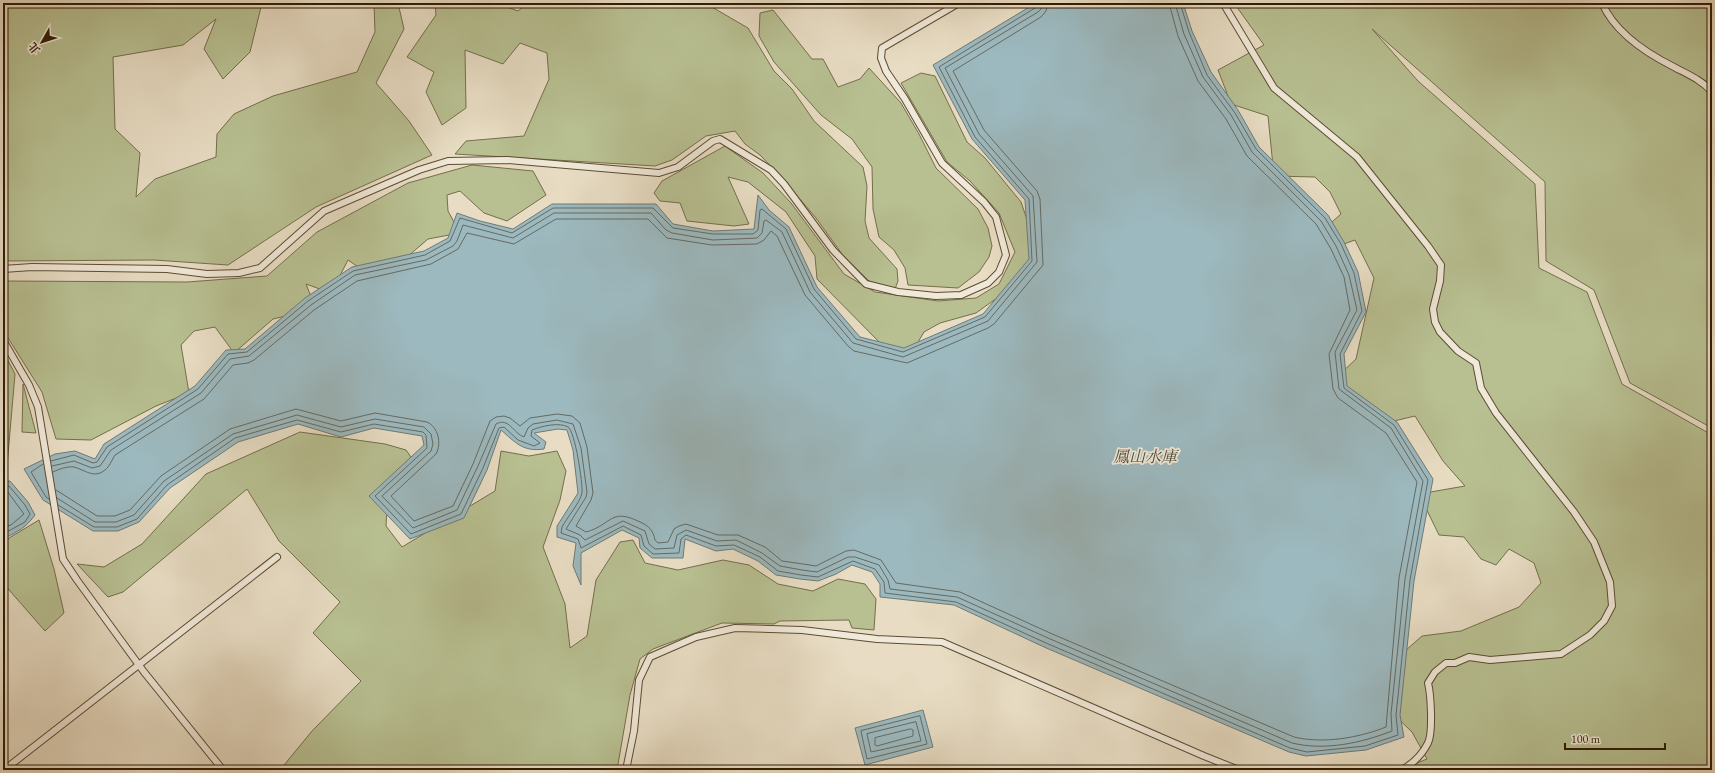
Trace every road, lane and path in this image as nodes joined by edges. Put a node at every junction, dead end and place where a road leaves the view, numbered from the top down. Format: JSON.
{"nodes":[{"id":1,"x":959,"y":3,"type":"edge"},
{"id":2,"x":1223,"y":3,"type":"edge"},
{"id":3,"x":1602,"y":3,"type":"edge"},
{"id":4,"x":1712,"y":92,"type":"edge"},
{"id":5,"x":3,"y":269,"type":"edge"},
{"id":6,"x":3,"y":340,"type":"edge"},
{"id":7,"x":277,"y":558,"type":"dead end"},
{"id":8,"x":139,"y":665,"type":"junction"},
{"id":9,"x":4,"y":770,"type":"edge"},
{"id":10,"x":223,"y":770,"type":"edge"},
{"id":11,"x":626,"y":770,"type":"edge"},
{"id":12,"x":1239,"y":770,"type":"edge"},
{"id":13,"x":1402,"y":770,"type":"edge"}],
"edges":[{"from":1,"to":5,"type":"street"},
{"from":2,"to":13,"type":"street"},
{"from":3,"to":4,"type":"street"},
{"from":6,"to":8,"type":"street"},
{"from":7,"to":8,"type":"street"},
{"from":8,"to":9,"type":"street"},
{"from":8,"to":10,"type":"street"},
{"from":11,"to":12,"type":"street"}]}
